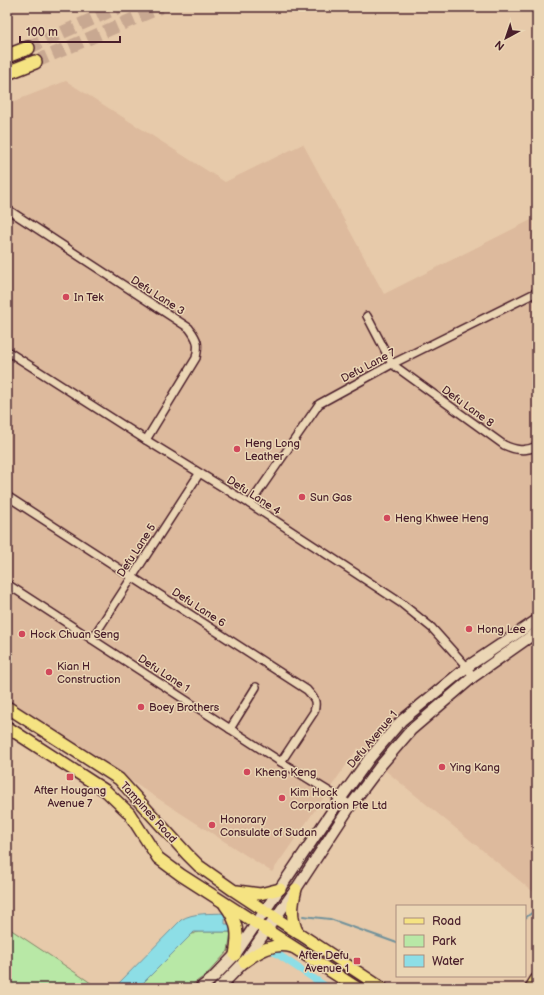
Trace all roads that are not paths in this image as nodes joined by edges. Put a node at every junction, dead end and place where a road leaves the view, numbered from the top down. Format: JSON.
{"nodes":[{"id":1,"x":28,"y":48,"type":"tunnel mouth"},
{"id":2,"x":7,"y":56,"type":"edge"},
{"id":3,"x":35,"y":62,"type":"tunnel mouth"},
{"id":4,"x":7,"y":73,"type":"edge"},
{"id":5,"x":7,"y":209,"type":"edge"},
{"id":6,"x":537,"y":292,"type":"edge"},
{"id":7,"x":367,"y":316,"type":"dead end"},
{"id":8,"x":7,"y":351,"type":"edge"},
{"id":9,"x":392,"y":364,"type":"junction"},
{"id":10,"x":146,"y":440,"type":"junction"},
{"id":11,"x":537,"y":446,"type":"edge"},
{"id":12,"x":199,"y":474,"type":"junction"},
{"id":13,"x":7,"y":496,"type":"edge"},
{"id":14,"x":250,"y":504,"type":"junction"},
{"id":15,"x":132,"y":576,"type":"junction"},
{"id":16,"x":7,"y":584,"type":"edge"},
{"id":17,"x":537,"y":620,"type":"edge"},
{"id":18,"x":537,"y":632,"type":"edge"},
{"id":19,"x":92,"y":639,"type":"junction"},
{"id":20,"x":467,"y":667,"type":"junction"},
{"id":21,"x":473,"y":677,"type":"junction"},
{"id":22,"x":256,"y":688,"type":"dead end"},
{"id":23,"x":7,"y":707,"type":"edge"},
{"id":24,"x":7,"y":727,"type":"edge"},
{"id":25,"x":230,"y":729,"type":"junction"},
{"id":26,"x":281,"y":762,"type":"junction"},
{"id":27,"x":341,"y":798,"type":"junction"},
{"id":28,"x":351,"y":805,"type":"junction"},
{"id":29,"x":280,"y":889,"type":"junction"},
{"id":30,"x":296,"y":889,"type":"junction"},
{"id":31,"x":232,"y":890,"type":"junction"},
{"id":32,"x":222,"y":900,"type":"junction"},
{"id":33,"x":265,"y":911,"type":"junction"},
{"id":34,"x":275,"y":918,"type":"junction"},
{"id":35,"x":257,"y":923,"type":"junction"},
{"id":36,"x":267,"y":930,"type":"junction"},
{"id":37,"x":298,"y":934,"type":"junction"},
{"id":38,"x":297,"y":948,"type":"junction"},
{"id":39,"x":240,"y":958,"type":"junction"},
{"id":40,"x":537,"y":980,"type":"edge"},
{"id":41,"x":200,"y":988,"type":"edge"},
{"id":42,"x":219,"y":988,"type":"edge"},
{"id":43,"x":357,"y":988,"type":"edge"},
{"id":44,"x":382,"y":988,"type":"edge"},
{"id":45,"x":532,"y":988,"type":"edge"}],
"edges":[{"from":1,"to":2,"type":"highway"},
{"from":3,"to":4,"type":"highway"},
{"from":5,"to":10,"type":"street","name":"Defu Lane 3"},
{"from":6,"to":9,"type":"street","name":"Defu Lane 7"},
{"from":7,"to":9,"type":"street"},
{"from":8,"to":10,"type":"street","name":"Defu Lane 4"},
{"from":9,"to":11,"type":"street","name":"Defu Lane 8"},
{"from":9,"to":14,"type":"street","name":"Defu Lane 7"},
{"from":10,"to":12,"type":"street","name":"Defu Lane 4"},
{"from":12,"to":14,"type":"street","name":"Defu Lane 4"},
{"from":12,"to":15,"type":"street","name":"Defu Lane 5"},
{"from":13,"to":15,"type":"street","name":"Defu Lane 6"},
{"from":14,"to":20,"type":"street","name":"Defu Lane 4"},
{"from":15,"to":19,"type":"street","name":"Defu Lane 5"},
{"from":15,"to":26,"type":"street","name":"Defu Lane 6"},
{"from":16,"to":19,"type":"street","name":"Defu Lane 1"},
{"from":17,"to":20,"type":"main road","name":"Defu Avenue 1"},
{"from":18,"to":21,"type":"main road"},
{"from":19,"to":25,"type":"street","name":"Defu Lane 1"},
{"from":20,"to":21,"type":"street","name":"Defu Lane 4"},
{"from":20,"to":27,"type":"main road","name":"Defu Avenue 1"},
{"from":21,"to":28,"type":"main road"},
{"from":22,"to":25,"type":"street"},
{"from":23,"to":31,"type":"main road","name":"Tampines Road"},
{"from":24,"to":32,"type":"main road","name":"Tampines Road"},
{"from":25,"to":26,"type":"street","name":"Defu Lane 1"},
{"from":26,"to":27,"type":"street","name":"Defu Lane 1"},
{"from":27,"to":28,"type":"street","name":"Defu Lane 1"},
{"from":27,"to":29,"type":"main road","name":"Defu Avenue 1"},
{"from":28,"to":30,"type":"main road"},
{"from":29,"to":31,"type":"main road"},
{"from":29,"to":33,"type":"main road","name":"Defu Avenue 1"},
{"from":30,"to":34,"type":"main road"},
{"from":30,"to":37,"type":"main road"},
{"from":31,"to":33,"type":"main road","name":"Tampines Road"},
{"from":32,"to":35,"type":"main road","name":"Tampines Road"},
{"from":32,"to":39,"type":"main road"},
{"from":33,"to":34,"type":"main road","name":"Tampines Road"},
{"from":33,"to":35,"type":"main road"},
{"from":34,"to":36,"type":"main road"},
{"from":34,"to":37,"type":"main road","name":"Tampines Road"},
{"from":35,"to":36,"type":"main road","name":"Tampines Road"},
{"from":35,"to":39,"type":"main road"},
{"from":36,"to":38,"type":"main road","name":"Tampines Road"},
{"from":36,"to":39,"type":"main road"},
{"from":37,"to":44,"type":"main road","name":"Tampines Road"},
{"from":38,"to":39,"type":"main road"},
{"from":38,"to":43,"type":"main road","name":"Tampines Road"},
{"from":39,"to":41,"type":"main road"},
{"from":39,"to":42,"type":"main road"},
{"from":40,"to":45,"type":"highway"}]}
